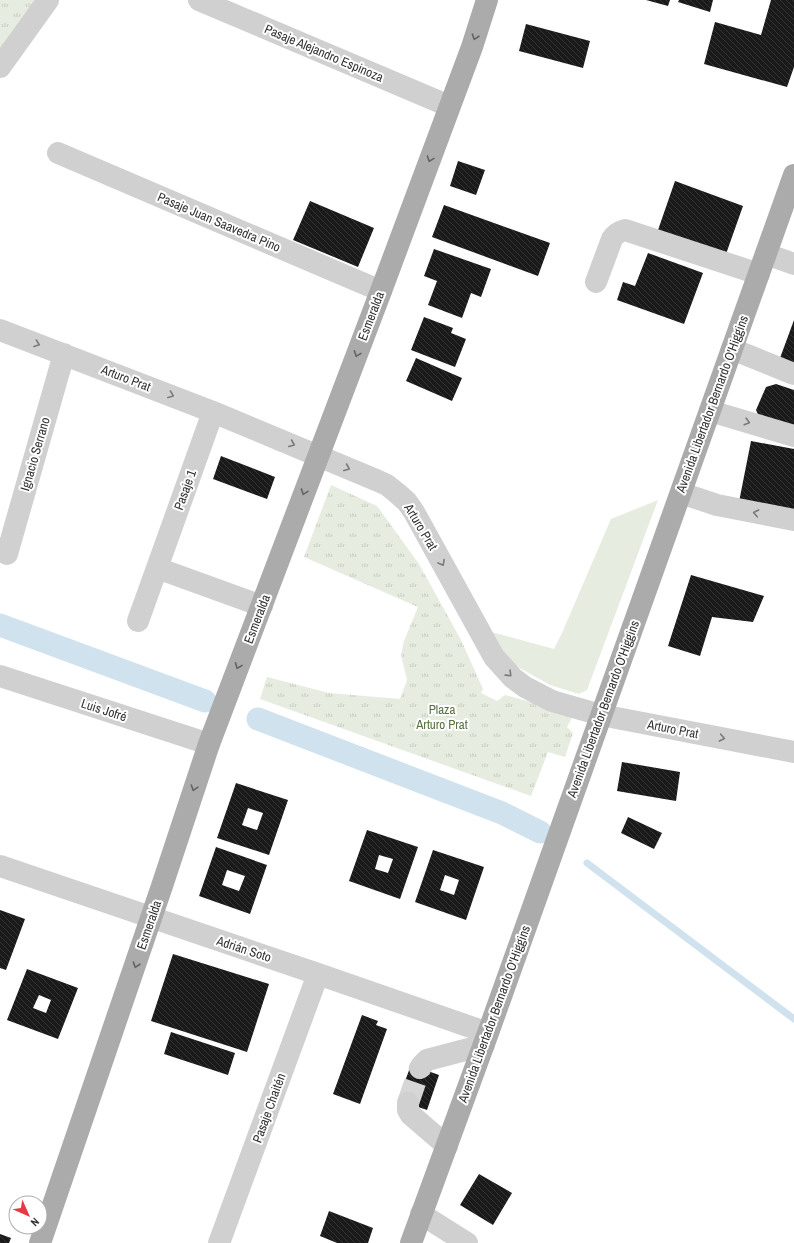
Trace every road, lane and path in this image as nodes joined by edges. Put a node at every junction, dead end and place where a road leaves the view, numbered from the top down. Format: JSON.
{"nodes":[{"id":1,"x":48,"y":0,"type":"edge"},
{"id":2,"x":199,"y":0,"type":"edge"},
{"id":3,"x":487,"y":0,"type":"edge"},
{"id":4,"x":0,"y":67,"type":"edge"},
{"id":5,"x":450,"y":106,"type":"junction"},
{"id":6,"x":58,"y":153,"type":"dead end"},
{"id":7,"x":794,"y":175,"type":"edge"},
{"id":8,"x":766,"y":254,"type":"junction"},
{"id":9,"x":794,"y":264,"type":"edge"},
{"id":10,"x":758,"y":274,"type":"junction"},
{"id":11,"x":596,"y":282,"type":"dead end"},
{"id":12,"x":381,"y":292,"type":"junction"},
{"id":13,"x":0,"y":330,"type":"edge"},
{"id":14,"x":732,"y":349,"type":"junction"},
{"id":15,"x":64,"y":354,"type":"junction"},
{"id":16,"x":794,"y":374,"type":"edge"},
{"id":17,"x":710,"y":411,"type":"junction"},
{"id":18,"x":213,"y":412,"type":"junction"},
{"id":19,"x":794,"y":436,"type":"edge"},
{"id":20,"x":318,"y":455,"type":"junction"},
{"id":21,"x":681,"y":493,"type":"junction"},
{"id":22,"x":794,"y":520,"type":"edge"},
{"id":23,"x":7,"y":554,"type":"dead end"},
{"id":24,"x":157,"y":568,"type":"junction"},
{"id":25,"x":262,"y":606,"type":"junction"},
{"id":26,"x":138,"y":620,"type":"dead end"},
{"id":27,"x":0,"y":676,"type":"edge"},
{"id":28,"x":601,"y":715,"type":"junction"},
{"id":29,"x":209,"y":744,"type":"junction"},
{"id":30,"x":794,"y":752,"type":"edge"},
{"id":31,"x":0,"y":866,"type":"edge"},
{"id":32,"x":152,"y":918,"type":"junction"},
{"id":33,"x":318,"y":974,"type":"junction"},
{"id":34,"x":486,"y":1039,"type":"junction"},
{"id":35,"x":420,"y":1068,"type":"tunnel mouth"},
{"id":36,"x":408,"y":1103,"type":"dead end"},
{"id":37,"x":447,"y":1146,"type":"junction"},
{"id":38,"x":421,"y":1214,"type":"junction"},
{"id":39,"x":40,"y":1243,"type":"edge"},
{"id":40,"x":219,"y":1243,"type":"edge"},
{"id":41,"x":411,"y":1243,"type":"edge"},
{"id":42,"x":467,"y":1243,"type":"edge"}],
"edges":[{"from":1,"to":4,"type":"street"},
{"from":2,"to":5,"type":"street","name":"Pasaje Alejandro Espinoza"},
{"from":3,"to":5,"type":"main road","name":"Esmeralda","one_way":true},
{"from":5,"to":12,"type":"main road","name":"Esmeralda","one_way":true},
{"from":6,"to":12,"type":"street","name":"Pasaje Juan Saavedra Pino"},
{"from":7,"to":8,"type":"main road","name":"Avenida Libertador Bernardo O'Higgins"},
{"from":8,"to":9,"type":"street"},
{"from":8,"to":10,"type":"main road","name":"Avenida Libertador Bernardo O'Higgins"},
{"from":10,"to":11,"type":"street"},
{"from":10,"to":14,"type":"main road","name":"Avenida Libertador Bernardo O'Higgins"},
{"from":12,"to":20,"type":"main road","name":"Esmeralda","one_way":true},
{"from":13,"to":15,"type":"street","name":"Arturo Prat","one_way":true},
{"from":14,"to":16,"type":"street"},
{"from":14,"to":17,"type":"main road","name":"Avenida Libertador Bernardo O'Higgins"},
{"from":15,"to":18,"type":"street","name":"Arturo Prat","one_way":true},
{"from":15,"to":23,"type":"street","name":"Ignacio Serrano"},
{"from":17,"to":19,"type":"street","one_way":true},
{"from":17,"to":21,"type":"main road","name":"Avenida Libertador Bernardo O'Higgins"},
{"from":18,"to":20,"type":"street","name":"Arturo Prat","one_way":true},
{"from":18,"to":24,"type":"street","name":"Pasaje 1"},
{"from":20,"to":25,"type":"main road","name":"Esmeralda","one_way":true},
{"from":20,"to":28,"type":"street","name":"Arturo Prat","one_way":true},
{"from":22,"to":21,"type":"street","one_way":true},
{"from":21,"to":28,"type":"main road","name":"Avenida Libertador Bernardo O'Higgins"},
{"from":24,"to":25,"type":"street"},
{"from":24,"to":26,"type":"street","name":"Pasaje 1"},
{"from":25,"to":29,"type":"main road","name":"Esmeralda","one_way":true},
{"from":27,"to":29,"type":"street","name":"Luis Jofré"},
{"from":28,"to":30,"type":"street","name":"Arturo Prat","one_way":true},
{"from":28,"to":34,"type":"main road","name":"Avenida Libertador Bernardo O'Higgins"},
{"from":29,"to":32,"type":"main road","name":"Esmeralda","one_way":true},
{"from":31,"to":32,"type":"street","name":"Adrián Soto"},
{"from":32,"to":33,"type":"street","name":"Adrián Soto"},
{"from":32,"to":39,"type":"main road","name":"Esmeralda","one_way":true},
{"from":33,"to":34,"type":"street","name":"Adrián Soto"},
{"from":33,"to":40,"type":"street","name":"Pasaje Chaitén"},
{"from":34,"to":35,"type":"street"},
{"from":34,"to":37,"type":"main road","name":"Avenida Libertador Bernardo O'Higgins"},
{"from":36,"to":37,"type":"street"},
{"from":37,"to":38,"type":"main road","name":"Avenida Libertador Bernardo O'Higgins"},
{"from":38,"to":41,"type":"main road","name":"Avenida Libertador Bernardo O'Higgins"},
{"from":38,"to":42,"type":"street"}]}
